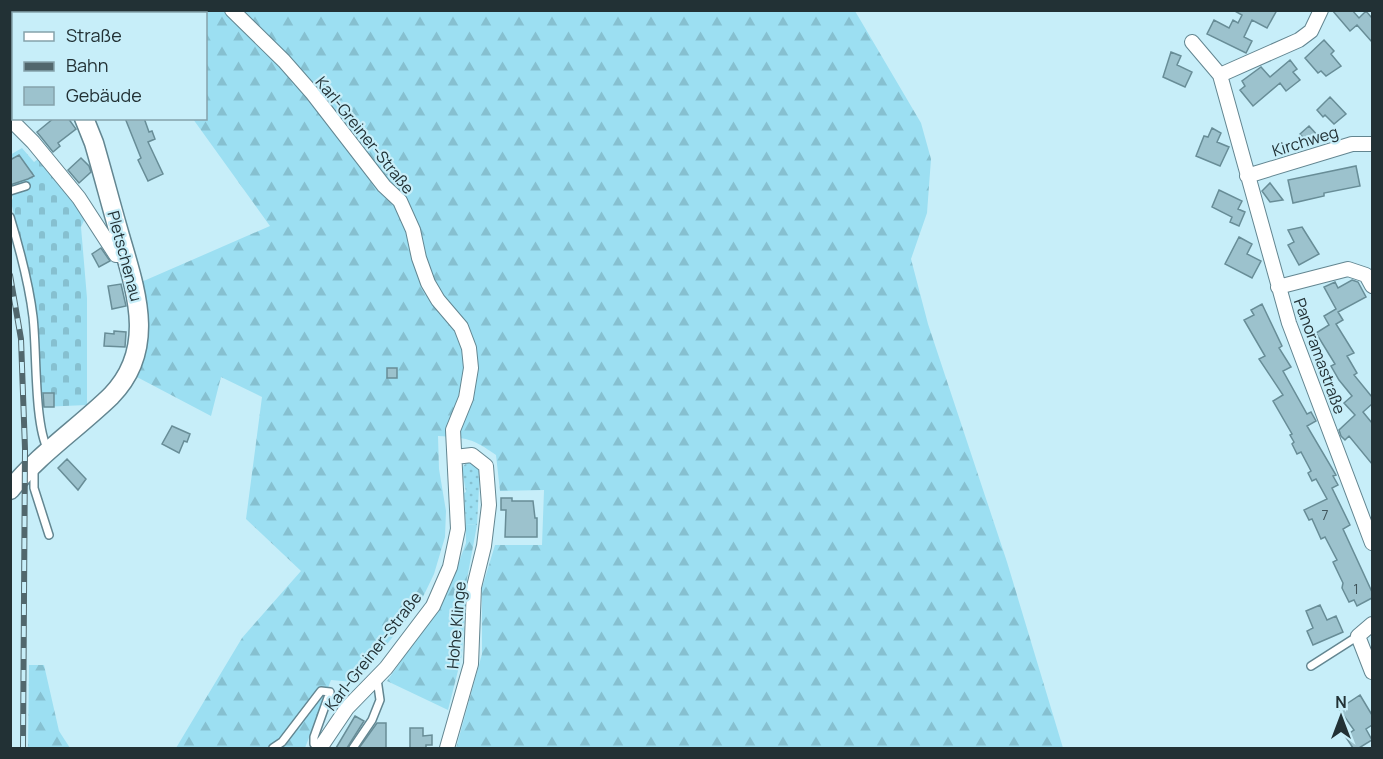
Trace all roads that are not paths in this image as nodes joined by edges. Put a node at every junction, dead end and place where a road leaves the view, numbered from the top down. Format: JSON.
{"nodes":[{"id":1,"x":232,"y":10,"type":"edge"},
{"id":2,"x":1321,"y":10,"type":"edge"},
{"id":3,"x":1192,"y":42,"type":"dead end"},
{"id":4,"x":1220,"y":75,"type":"junction"},
{"id":5,"x":10,"y":119,"type":"edge"},
{"id":6,"x":85,"y":120,"type":"edge"},
{"id":7,"x":1372,"y":144,"type":"edge"},
{"id":8,"x":1247,"y":176,"type":"junction"},
{"id":9,"x":26,"y":186,"type":"dead end"},
{"id":10,"x":10,"y":191,"type":"edge"},
{"id":11,"x":10,"y":217,"type":"edge"},
{"id":12,"x":126,"y":255,"type":"junction"},
{"id":13,"x":1370,"y":276,"type":"edge"},
{"id":14,"x":1278,"y":287,"type":"junction"},
{"id":15,"x":48,"y":450,"type":"junction"},
{"id":16,"x":455,"y":457,"type":"junction"},
{"id":17,"x":30,"y":468,"type":"junction"},
{"id":18,"x":10,"y":490,"type":"edge"},
{"id":19,"x":49,"y":535,"type":"dead end"},
{"id":20,"x":1372,"y":543,"type":"edge"},
{"id":21,"x":1372,"y":624,"type":"edge"},
{"id":22,"x":1358,"y":636,"type":"junction"},
{"id":23,"x":1311,"y":666,"type":"dead end"},
{"id":24,"x":1372,"y":672,"type":"edge"},
{"id":25,"x":377,"y":677,"type":"junction"},
{"id":26,"x":273,"y":748,"type":"edge"},
{"id":27,"x":319,"y":748,"type":"edge"},
{"id":28,"x":353,"y":748,"type":"edge"},
{"id":29,"x":447,"y":748,"type":"edge"}],
"edges":[{"from":1,"to":16,"type":"street","name":"Karl-Greiner-Straße"},
{"from":2,"to":4,"type":"street"},
{"from":3,"to":4,"type":"street"},
{"from":4,"to":8,"type":"street","name":"Panoramastraße"},
{"from":5,"to":12,"type":"street"},
{"from":6,"to":12,"type":"main road","name":"Pletschenau"},
{"from":7,"to":8,"type":"street","name":"Kirchweg"},
{"from":8,"to":14,"type":"street","name":"Panoramastraße"},
{"from":9,"to":10,"type":"lane"},
{"from":11,"to":15,"type":"lane"},
{"from":12,"to":15,"type":"main road","name":"Pletschenau"},
{"from":13,"to":14,"type":"street"},
{"from":14,"to":20,"type":"street","name":"Panoramastraße"},
{"from":15,"to":17,"type":"main road","name":"Pletschenau"},
{"from":16,"to":25,"type":"street","name":"Karl-Greiner-Straße"},
{"from":16,"to":29,"type":"street","name":"Hohe Klinge"},
{"from":17,"to":18,"type":"main road","name":"Pletschenau"},
{"from":17,"to":19,"type":"lane"},
{"from":21,"to":22,"type":"street"},
{"from":22,"to":23,"type":"lane"},
{"from":22,"to":24,"type":"street"},
{"from":25,"to":27,"type":"street","name":"Karl-Greiner-Straße"},
{"from":25,"to":28,"type":"lane"},
{"from":26,"to":27,"type":"lane"}]}
